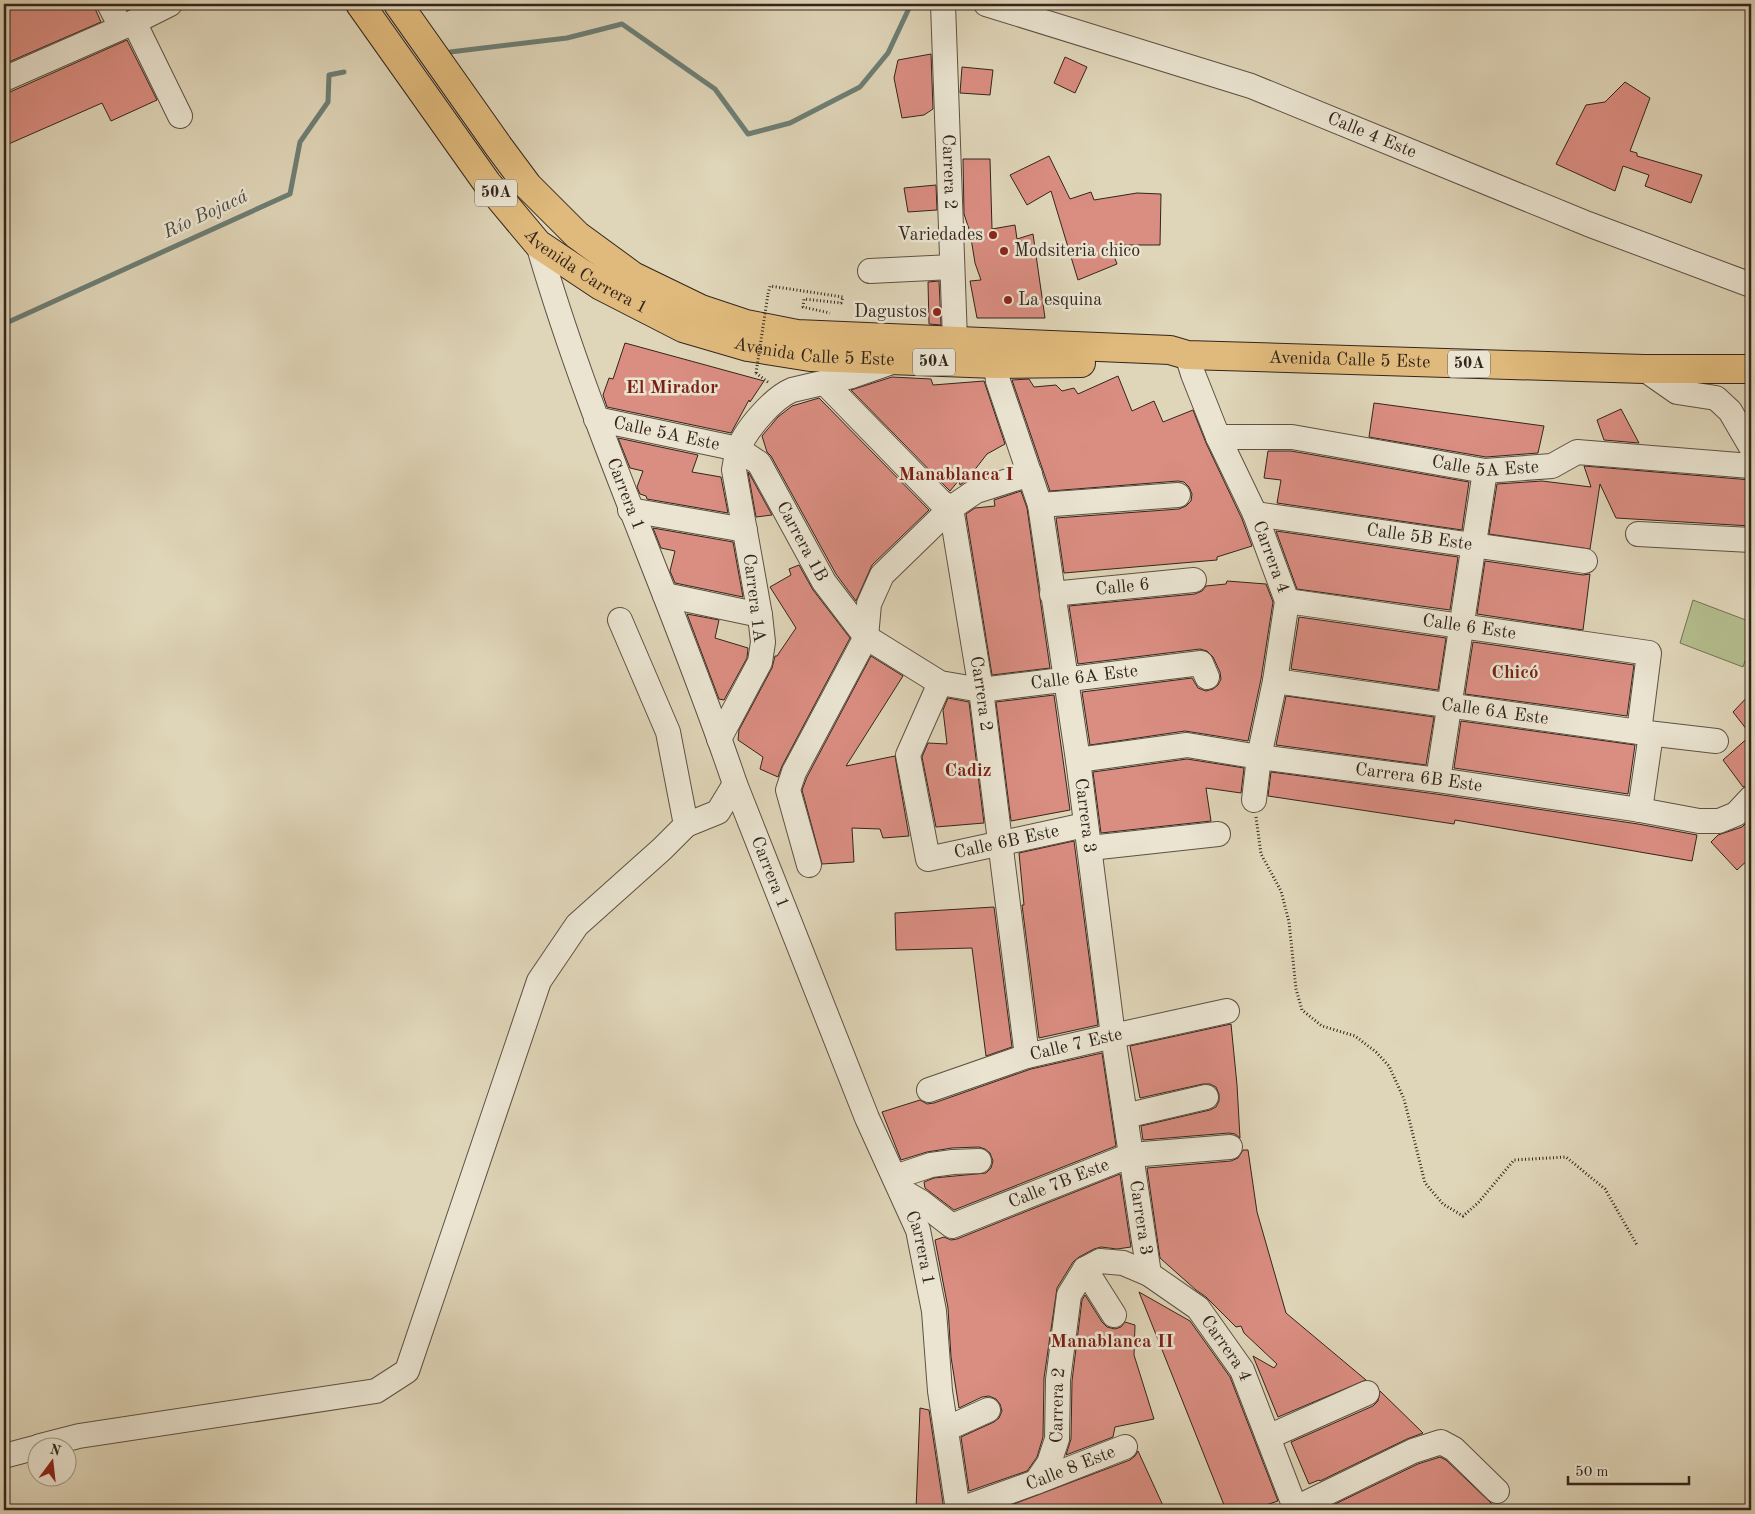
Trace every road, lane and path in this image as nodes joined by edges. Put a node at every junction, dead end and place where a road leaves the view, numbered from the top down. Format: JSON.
{"nodes":[{"id":1,"x":109,"y":4,"type":"edge"},
{"id":2,"x":170,"y":4,"type":"edge"},
{"id":3,"x":360,"y":4,"type":"edge"},
{"id":4,"x":398,"y":4,"type":"edge"},
{"id":5,"x":942,"y":4,"type":"edge"},
{"id":6,"x":986,"y":4,"type":"edge"},
{"id":7,"x":127,"y":25,"type":"junction"},
{"id":8,"x":4,"y":78,"type":"edge"},
{"id":9,"x":180,"y":116,"type":"dead end"},
{"id":10,"x":538,"y":244,"type":"junction"},
{"id":11,"x":952,"y":267,"type":"junction"},
{"id":12,"x":870,"y":271,"type":"dead end"},
{"id":13,"x":1751,"y":285,"type":"edge"},
{"id":14,"x":692,"y":318,"type":"junction"},
{"id":15,"x":836,"y":336,"type":"junction"},
{"id":16,"x":954,"y":340,"type":"junction"},
{"id":17,"x":1187,"y":355,"type":"junction"},
{"id":18,"x":897,"y":360,"type":"junction"},
{"id":19,"x":996,"y":364,"type":"junction"},
{"id":20,"x":1644,"y":369,"type":"junction"},
{"id":21,"x":1751,"y":369,"type":"edge"},
{"id":22,"x":756,"y":373,"type":"dead end"},
{"id":23,"x":826,"y":383,"type":"junction"},
{"id":24,"x":596,"y":419,"type":"junction"},
{"id":25,"x":1218,"y":438,"type":"junction"},
{"id":26,"x":1751,"y":447,"type":"edge"},
{"id":27,"x":738,"y":449,"type":"junction"},
{"id":28,"x":1751,"y":466,"type":"edge"},
{"id":29,"x":1485,"y":471,"type":"junction"},
{"id":30,"x":1030,"y":474,"type":"junction"},
{"id":31,"x":1178,"y":495,"type":"dead end"},
{"id":32,"x":1040,"y":505,"type":"junction"},
{"id":33,"x":951,"y":508,"type":"junction"},
{"id":34,"x":630,"y":510,"type":"junction"},
{"id":35,"x":1255,"y":514,"type":"junction"},
{"id":36,"x":744,"y":530,"type":"junction"},
{"id":37,"x":1638,"y":534,"type":"dead end"},
{"id":38,"x":1751,"y":540,"type":"edge"},
{"id":39,"x":1474,"y":546,"type":"junction"},
{"id":40,"x":1585,"y":561,"type":"dead end"},
{"id":41,"x":1194,"y":580,"type":"dead end"},
{"id":42,"x":1052,"y":594,"type":"junction"},
{"id":43,"x":665,"y":595,"type":"junction"},
{"id":44,"x":1287,"y":601,"type":"junction"},
{"id":45,"x":760,"y":615,"type":"junction"},
{"id":46,"x":620,"y":620,"type":"dead end"},
{"id":47,"x":1462,"y":626,"type":"junction"},
{"id":48,"x":866,"y":637,"type":"junction"},
{"id":49,"x":1207,"y":677,"type":"dead end"},
{"id":50,"x":1065,"y":680,"type":"junction"},
{"id":51,"x":1275,"y":681,"type":"junction"},
{"id":52,"x":940,"y":683,"type":"junction"},
{"id":53,"x":981,"y":690,"type":"junction"},
{"id":54,"x":1449,"y":705,"type":"junction"},
{"id":55,"x":1645,"y":733,"type":"junction"},
{"id":56,"x":719,"y":739,"type":"junction"},
{"id":57,"x":1716,"y":741,"type":"dead end"},
{"id":58,"x":1259,"y":757,"type":"junction"},
{"id":59,"x":1078,"y":760,"type":"junction"},
{"id":60,"x":1438,"y":780,"type":"junction"},
{"id":61,"x":734,"y":784,"type":"junction"},
{"id":62,"x":1751,"y":798,"type":"edge"},
{"id":63,"x":1254,"y":800,"type":"joint"},
{"id":64,"x":1640,"y":810,"type":"junction"},
{"id":65,"x":686,"y":825,"type":"junction"},
{"id":66,"x":1086,"y":825,"type":"junction"},
{"id":67,"x":1218,"y":834,"type":"dead end"},
{"id":68,"x":1000,"y":844,"type":"junction"},
{"id":69,"x":1090,"y":848,"type":"junction"},
{"id":70,"x":809,"y":865,"type":"dead end"},
{"id":71,"x":1227,"y":1011,"type":"dead end"},
{"id":72,"x":1113,"y":1036,"type":"junction"},
{"id":73,"x":1027,"y":1056,"type":"junction"},
{"id":74,"x":928,"y":1090,"type":"dead end"},
{"id":75,"x":1206,"y":1098,"type":"dead end"},
{"id":76,"x":1125,"y":1116,"type":"junction"},
{"id":77,"x":1230,"y":1147,"type":"dead end"},
{"id":78,"x":1131,"y":1156,"type":"junction"},
{"id":79,"x":979,"y":1160,"type":"dead end"},
{"id":80,"x":898,"y":1184,"type":"junction"},
{"id":81,"x":1636,"y":1245,"type":"dead end"},
{"id":82,"x":1086,"y":1269,"type":"junction"},
{"id":83,"x":1149,"y":1274,"type":"junction"},
{"id":84,"x":1114,"y":1315,"type":"dead end"},
{"id":85,"x":1367,"y":1392,"type":"dead end"},
{"id":86,"x":988,"y":1410,"type":"dead end"},
{"id":87,"x":946,"y":1429,"type":"junction"},
{"id":88,"x":78,"y":1436,"type":"edge"},
{"id":89,"x":1268,"y":1437,"type":"junction"},
{"id":90,"x":1125,"y":1448,"type":"dead end"},
{"id":91,"x":28,"y":1450,"type":"edge"},
{"id":92,"x":4,"y":1456,"type":"edge"},
{"id":93,"x":1036,"y":1482,"type":"junction"},
{"id":94,"x":1497,"y":1491,"type":"dead end"},
{"id":95,"x":1296,"y":1509,"type":"edge"},
{"id":96,"x":958,"y":1510,"type":"edge"}],
"edges":[{"from":1,"to":7,"type":"street"},
{"from":2,"to":7,"type":"street"},
{"from":3,"to":10,"type":"main road","name":"Avenida Carrera 1","number":"50A"},
{"from":4,"to":14,"type":"main road","name":"Avenida Carrera 1","number":"50A"},
{"from":5,"to":11,"type":"street","name":"Carrera 2"},
{"from":6,"to":13,"type":"street","name":"Calle 4 Este"},
{"from":7,"to":8,"type":"street"},
{"from":7,"to":9,"type":"street"},
{"from":10,"to":14,"type":"main road","name":"Avenida Carrera 1","number":"50A"},
{"from":10,"to":24,"type":"street","name":"Carrera 1"},
{"from":11,"to":12,"type":"street"},
{"from":11,"to":16,"type":"street","name":"Carrera 2"},
{"from":14,"to":15,"type":"main road","name":"Avenida Calle 5 Este","number":"50A"},
{"from":14,"to":18,"type":"main road","name":"Avenida Calle 5 Este","number":"50A"},
{"from":15,"to":16,"type":"main road","name":"Avenida Calle 5 Este","number":"50A"},
{"from":15,"to":22,"type":"path","bridge":true},
{"from":16,"to":17,"type":"main road","name":"Avenida Calle 5 Este","number":"50A"},
{"from":17,"to":19,"type":"main road","name":"Avenida Calle 5 Este","number":"50A"},
{"from":17,"to":20,"type":"main road","name":"Avenida Calle 5 Este","number":"50A"},
{"from":17,"to":25,"type":"street","name":"Carrera 4"},
{"from":18,"to":19,"type":"main road","name":"Avenida Calle 5 Este","number":"50A"},
{"from":18,"to":23,"type":"street"},
{"from":19,"to":30,"type":"street","name":"Carrera 3"},
{"from":20,"to":21,"type":"main road","name":"Avenida Calle 5 Este","number":"50A"},
{"from":20,"to":26,"type":"street"},
{"from":23,"to":27,"type":"street"},
{"from":23,"to":33,"type":"street"},
{"from":24,"to":27,"type":"street","name":"Calle 5A Este"},
{"from":24,"to":34,"type":"street","name":"Carrera 1"},
{"from":25,"to":29,"type":"street","name":"Calle 5A Este"},
{"from":25,"to":35,"type":"street","name":"Carrera 4"},
{"from":27,"to":36,"type":"street","name":"Carrera 1A"},
{"from":27,"to":48,"type":"street","name":"Carrera 1B"},
{"from":28,"to":29,"type":"street","name":"Calle 5A Este"},
{"from":29,"to":39,"type":"street"},
{"from":30,"to":32,"type":"street","name":"Carrera 3"},
{"from":30,"to":33,"type":"street"},
{"from":31,"to":32,"type":"street"},
{"from":32,"to":42,"type":"street","name":"Carrera 3"},
{"from":33,"to":48,"type":"street"},
{"from":33,"to":53,"type":"street","name":"Carrera 2"},
{"from":34,"to":36,"type":"street"},
{"from":34,"to":43,"type":"street","name":"Carrera 1"},
{"from":35,"to":39,"type":"street","name":"Calle 5B Este"},
{"from":35,"to":44,"type":"street","name":"Carrera 4"},
{"from":36,"to":45,"type":"street","name":"Carrera 1A"},
{"from":37,"to":38,"type":"street"},
{"from":39,"to":40,"type":"street","name":"Calle 5B Este"},
{"from":39,"to":47,"type":"street"},
{"from":41,"to":42,"type":"street","name":"Calle 6"},
{"from":42,"to":50,"type":"street","name":"Carrera 3"},
{"from":43,"to":45,"type":"street"},
{"from":43,"to":56,"type":"street","name":"Carrera 1"},
{"from":44,"to":47,"type":"street","name":"Calle 6 Este"},
{"from":44,"to":51,"type":"street","name":"Carrera 4"},
{"from":45,"to":56,"type":"street","name":"Carrera 1A"},
{"from":46,"to":65,"type":"street"},
{"from":47,"to":54,"type":"street"},
{"from":47,"to":55,"type":"street","name":"Calle 6 Este"},
{"from":48,"to":52,"type":"street","name":"Carrera 1B"},
{"from":48,"to":70,"type":"street"},
{"from":49,"to":50,"type":"street","name":"Calle 6A Este"},
{"from":50,"to":53,"type":"street","name":"Calle 6A Este"},
{"from":50,"to":59,"type":"street","name":"Carrera 3"},
{"from":51,"to":54,"type":"street","name":"Calle 6A Este"},
{"from":51,"to":58,"type":"street","name":"Carrera 4"},
{"from":52,"to":53,"type":"street","name":"Carrera 1B"},
{"from":52,"to":68,"type":"street","name":"Calle 6B Este"},
{"from":53,"to":68,"type":"street","name":"Carrera 2"},
{"from":54,"to":55,"type":"street","name":"Calle 6A Este"},
{"from":54,"to":60,"type":"street"},
{"from":55,"to":57,"type":"street","name":"Calle 6A Este"},
{"from":55,"to":64,"type":"street"},
{"from":56,"to":61,"type":"street","name":"Carrera 1"},
{"from":58,"to":59,"type":"street","name":"Carrera 6B Este"},
{"from":58,"to":60,"type":"street","name":"Carrera 6B Este"},
{"from":58,"to":63,"type":"street","name":"Carrera 4"},
{"from":59,"to":66,"type":"street","name":"Carrera 3"},
{"from":60,"to":64,"type":"street","name":"Carrera 6B Este"},
{"from":61,"to":65,"type":"street"},
{"from":61,"to":80,"type":"street","name":"Carrera 1"},
{"from":62,"to":64,"type":"street","name":"Carrera 6B Este"},
{"from":63,"to":81,"type":"path"},
{"from":65,"to":88,"type":"street"},
{"from":66,"to":68,"type":"street","name":"Calle 6B Este"},
{"from":66,"to":69,"type":"street","name":"Carrera 3"},
{"from":67,"to":69,"type":"street"},
{"from":68,"to":73,"type":"street","name":"Carrera 2"},
{"from":69,"to":72,"type":"street","name":"Carrera 3"},
{"from":71,"to":72,"type":"street","name":"Calle 7 Este"},
{"from":72,"to":73,"type":"street","name":"Calle 7 Este"},
{"from":72,"to":76,"type":"street","name":"Carrera 3"},
{"from":73,"to":74,"type":"street","name":"Calle 7 Este"},
{"from":75,"to":76,"type":"street"},
{"from":76,"to":78,"type":"street","name":"Carrera 3"},
{"from":77,"to":78,"type":"street","name":"Calle 7B Este"},
{"from":78,"to":80,"type":"street","name":"Calle 7B Este"},
{"from":78,"to":83,"type":"street","name":"Carrera 3"},
{"from":79,"to":80,"type":"street"},
{"from":80,"to":87,"type":"street","name":"Carrera 1"},
{"from":82,"to":83,"type":"street","name":"Carrera 4"},
{"from":82,"to":84,"type":"street"},
{"from":82,"to":93,"type":"street","name":"Carrera 2"},
{"from":83,"to":89,"type":"street","name":"Carrera 4"},
{"from":85,"to":89,"type":"street"},
{"from":86,"to":87,"type":"street"},
{"from":87,"to":96,"type":"street","name":"Carrera 1"},
{"from":89,"to":95,"type":"street","name":"Carrera 4"},
{"from":90,"to":93,"type":"street","name":"Calle 8 Este"},
{"from":91,"to":92,"type":"street"},
{"from":93,"to":96,"type":"street","name":"Calle 8 Este"},
{"from":94,"to":95,"type":"street"}]}
